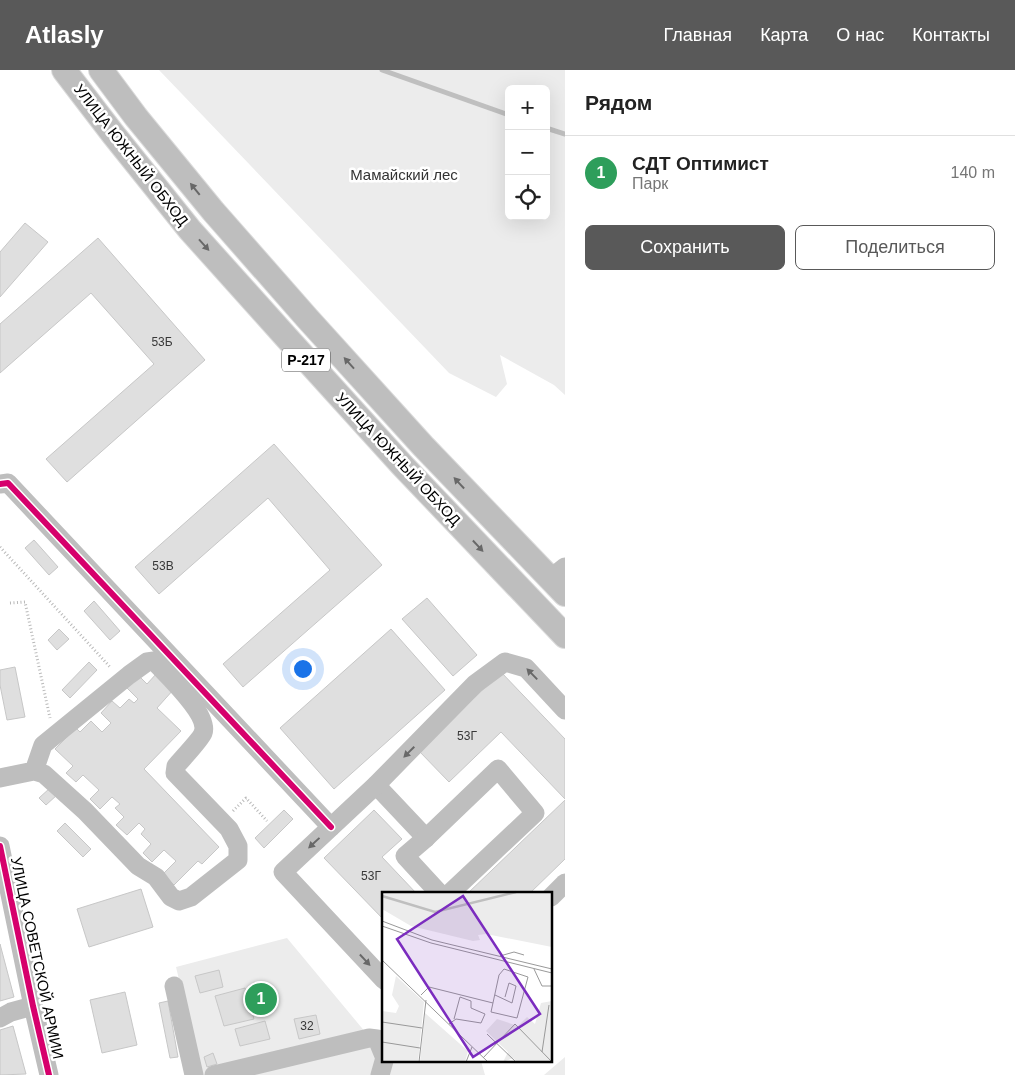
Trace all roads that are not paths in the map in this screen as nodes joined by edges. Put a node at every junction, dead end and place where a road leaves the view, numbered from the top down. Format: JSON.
{"nodes":[{"id":1,"x":64,"y":70,"type":"edge"},
{"id":2,"x":101,"y":70,"type":"edge"},
{"id":3,"x":0,"y":484,"type":"edge"},
{"id":4,"x":560,"y":580,"type":"edge"},
{"id":5,"x":565,"y":636,"type":"edge"},
{"id":6,"x":565,"y":710,"type":"edge"},
{"id":7,"x":34,"y":770,"type":"junction"},
{"id":8,"x":0,"y":778,"type":"edge"},
{"id":9,"x":376,"y":785,"type":"junction"},
{"id":10,"x":331,"y":827,"type":"junction"},
{"id":11,"x":426,"y":838,"type":"junction"},
{"id":12,"x":0,"y":846,"type":"edge"},
{"id":13,"x":565,"y":883,"type":"edge"},
{"id":14,"x":438,"y":892,"type":"edge"},
{"id":15,"x":451,"y":892,"type":"edge"},
{"id":16,"x":552,"y":895,"type":"edge"},
{"id":17,"x":382,"y":978,"type":"edge"},
{"id":18,"x":174,"y":986,"type":"dead end"},
{"id":19,"x":33,"y":1006,"type":"junction"},
{"id":20,"x":0,"y":1018,"type":"edge"},
{"id":21,"x":382,"y":1051,"type":"edge"},
{"id":22,"x":384,"y":1062,"type":"edge"},
{"id":23,"x":49,"y":1075,"type":"edge"},
{"id":24,"x":194,"y":1075,"type":"edge"},
{"id":25,"x":214,"y":1075,"type":"edge"},
{"id":26,"x":380,"y":1075,"type":"edge"}],
"edges":[{"from":1,"to":5,"type":"main road","name":"УЛИЦА ЮЖНЫЙ ОБХОД","number":"Р-217","one_way":true},
{"from":4,"to":2,"type":"main road","name":"УЛИЦА ЮЖНЫЙ ОБХОД","number":"Р-217","one_way":true},
{"from":3,"to":10,"type":"street"},
{"from":6,"to":9,"type":"street","one_way":true},
{"from":7,"to":7,"type":"street"},
{"from":7,"to":8,"type":"street"},
{"from":9,"to":10,"type":"street"},
{"from":9,"to":11,"type":"street"},
{"from":10,"to":17,"type":"street","one_way":true},
{"from":11,"to":14,"type":"street"},
{"from":11,"to":15,"type":"street"},
{"from":12,"to":19,"type":"street","name":"УЛИЦА СОВЕТСКОЙ АРМИИ"},
{"from":13,"to":16,"type":"street"},
{"from":18,"to":24,"type":"street"},
{"from":19,"to":20,"type":"street"},
{"from":19,"to":23,"type":"street","name":"УЛИЦА СОВЕТСКОЙ АРМИИ"},
{"from":21,"to":25,"type":"street"},
{"from":22,"to":26,"type":"street"}]}
